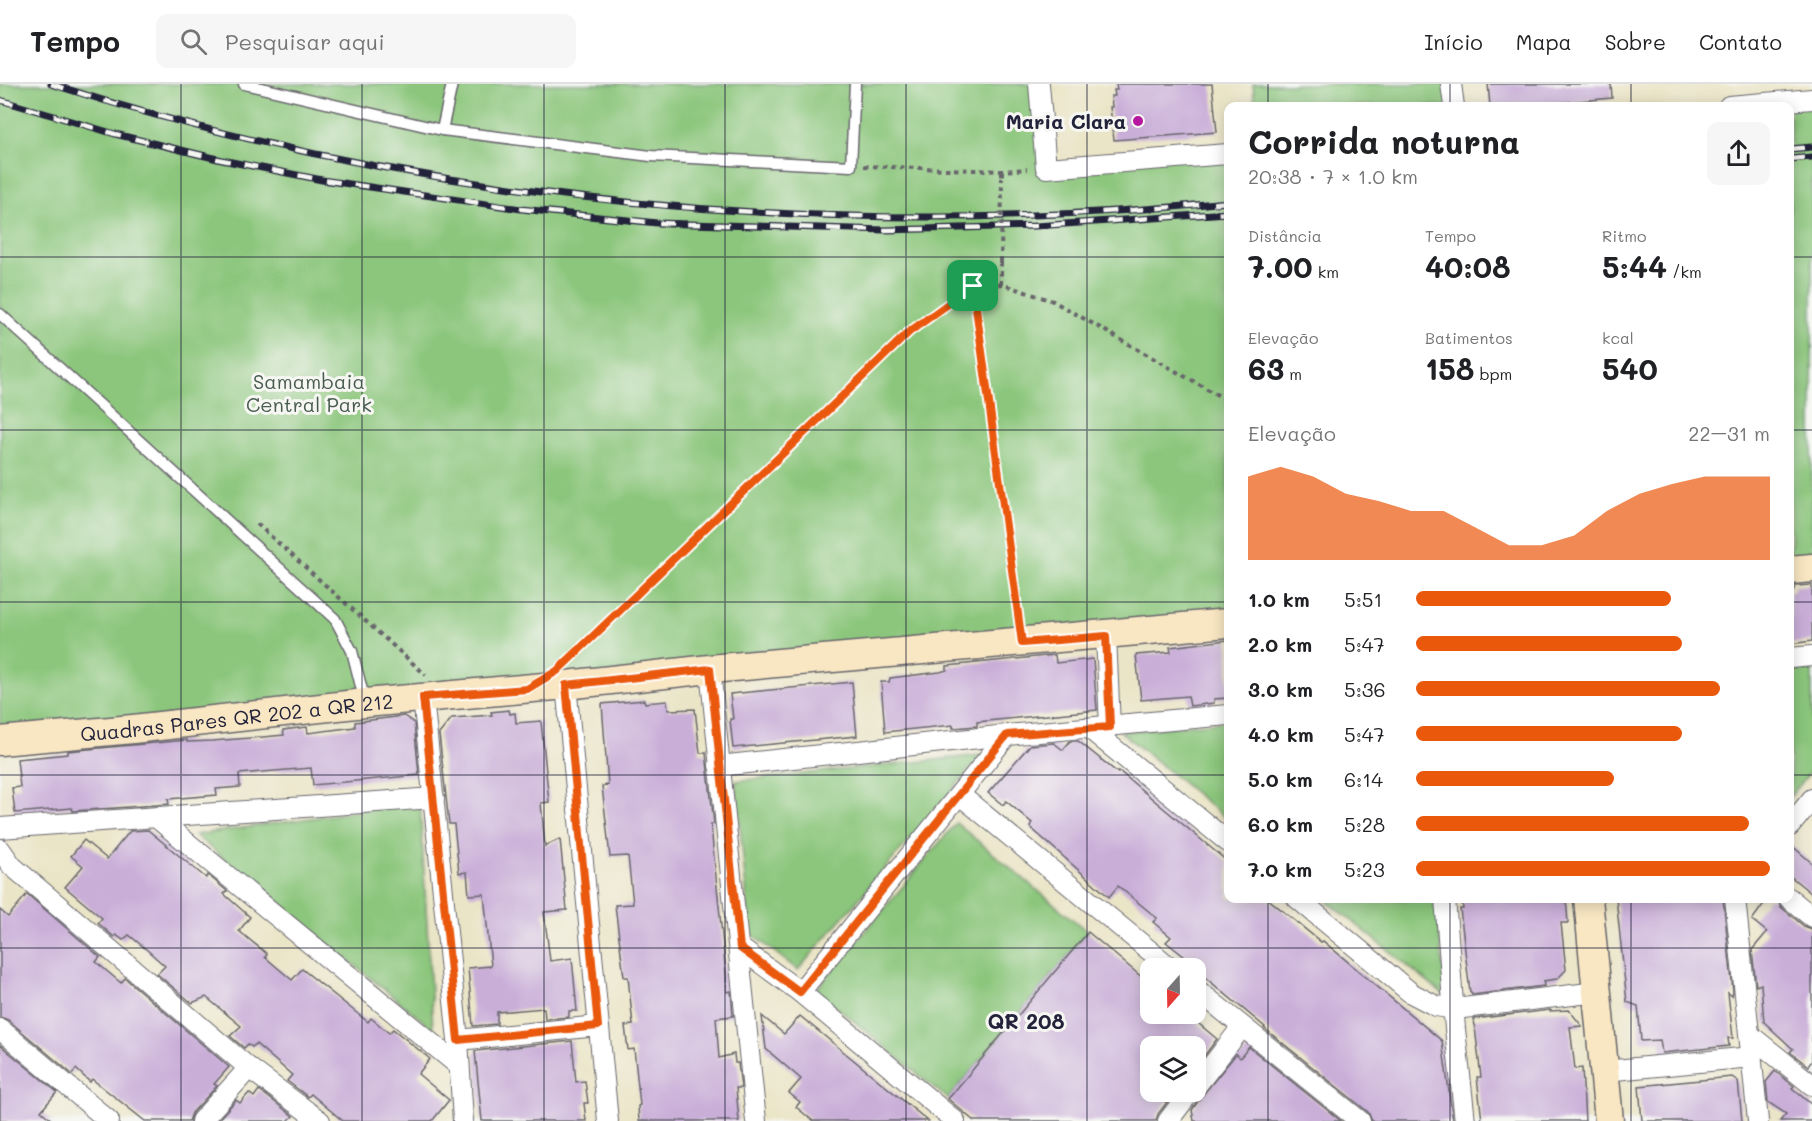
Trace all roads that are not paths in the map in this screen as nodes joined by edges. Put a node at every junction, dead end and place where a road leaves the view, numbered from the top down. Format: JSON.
{"nodes":[{"id":1,"x":244,"y":84,"type":"edge"},
{"id":2,"x":452,"y":84,"type":"edge"},
{"id":3,"x":855,"y":84,"type":"edge"},
{"id":4,"x":1039,"y":84,"type":"edge"},
{"id":5,"x":1451,"y":84,"type":"edge"},
{"id":6,"x":1812,"y":99,"type":"edge"},
{"id":7,"x":1453,"y":102,"type":"edge"},
{"id":8,"x":1776,"y":102,"type":"edge"},
{"id":9,"x":442,"y":130,"type":"junction"},
{"id":10,"x":1224,"y":154,"type":"edge"},
{"id":11,"x":0,"y":314,"type":"edge"},
{"id":12,"x":1812,"y":568,"type":"edge"},
{"id":13,"x":1794,"y":570,"type":"edge"},
{"id":14,"x":1224,"y":623,"type":"edge"},
{"id":15,"x":1106,"y":636,"type":"junction"},
{"id":16,"x":1812,"y":656,"type":"edge"},
{"id":17,"x":1794,"y":658,"type":"edge"},
{"id":18,"x":710,"y":669,"type":"junction"},
{"id":19,"x":566,"y":674,"type":"junction"},
{"id":20,"x":427,"y":688,"type":"junction"},
{"id":21,"x":365,"y":703,"type":"junction"},
{"id":22,"x":1224,"y":715,"type":"edge"},
{"id":23,"x":1100,"y":728,"type":"junction"},
{"id":24,"x":1007,"y":735,"type":"junction"},
{"id":25,"x":0,"y":741,"type":"edge"},
{"id":26,"x":719,"y":766,"type":"junction"},
{"id":27,"x":960,"y":795,"type":"junction"},
{"id":28,"x":434,"y":798,"type":"junction"},
{"id":29,"x":1812,"y":799,"type":"edge"},
{"id":30,"x":157,"y":818,"type":"junction"},
{"id":31,"x":1794,"y":821,"type":"edge"},
{"id":32,"x":0,"y":828,"type":"edge"},
{"id":33,"x":1224,"y":838,"type":"edge"},
{"id":34,"x":0,"y":849,"type":"edge"},
{"id":35,"x":1794,"y":902,"type":"edge"},
{"id":36,"x":1303,"y":903,"type":"edge"},
{"id":37,"x":1445,"y":903,"type":"edge"},
{"id":38,"x":1588,"y":903,"type":"edge"},
{"id":39,"x":1736,"y":903,"type":"edge"},
{"id":40,"x":1812,"y":917,"type":"edge"},
{"id":41,"x":740,"y":948,"type":"junction"},
{"id":42,"x":1159,"y":958,"type":"edge"},
{"id":43,"x":800,"y":992,"type":"junction"},
{"id":44,"x":1597,"y":992,"type":"junction"},
{"id":45,"x":1206,"y":996,"type":"edge"},
{"id":46,"x":1455,"y":1009,"type":"junction"},
{"id":47,"x":598,"y":1026,"type":"junction"},
{"id":48,"x":1242,"y":1027,"type":"junction"},
{"id":49,"x":0,"y":1029,"type":"edge"},
{"id":50,"x":1750,"y":1035,"type":"junction"},
{"id":51,"x":458,"y":1040,"type":"junction"},
{"id":52,"x":1752,"y":1057,"type":"junction"},
{"id":53,"x":458,"y":1065,"type":"junction"},
{"id":54,"x":249,"y":1068,"type":"junction"},
{"id":55,"x":1604,"y":1071,"type":"junction"},
{"id":56,"x":1206,"y":1073,"type":"edge"},
{"id":57,"x":1812,"y":1085,"type":"edge"},
{"id":58,"x":1182,"y":1102,"type":"edge"},
{"id":59,"x":103,"y":1119,"type":"edge"},
{"id":60,"x":201,"y":1121,"type":"edge"},
{"id":61,"x":320,"y":1121,"type":"edge"},
{"id":62,"x":463,"y":1121,"type":"edge"},
{"id":63,"x":608,"y":1121,"type":"edge"},
{"id":64,"x":756,"y":1121,"type":"edge"},
{"id":65,"x":955,"y":1121,"type":"edge"},
{"id":66,"x":1168,"y":1121,"type":"edge"},
{"id":67,"x":1360,"y":1121,"type":"edge"},
{"id":68,"x":1465,"y":1121,"type":"edge"},
{"id":69,"x":1609,"y":1121,"type":"edge"},
{"id":70,"x":1758,"y":1121,"type":"edge"}],
"edges":[{"from":1,"to":9,"type":"lane"},
{"from":2,"to":9,"type":"lane"},
{"from":3,"to":9,"type":"lane"},
{"from":4,"to":10,"type":"street"},
{"from":5,"to":7,"type":"street"},
{"from":6,"to":8,"type":"street"},
{"from":11,"to":21,"type":"lane"},
{"from":12,"to":13,"type":"street"},
{"from":14,"to":15,"type":"street","name":"Quadras Pares QR 202 a QR 212"},
{"from":15,"to":18,"type":"street","name":"Quadras Pares QR 202 a QR 212"},
{"from":15,"to":23,"type":"street"},
{"from":16,"to":17,"type":"street"},
{"from":18,"to":19,"type":"street","name":"Quadras Pares QR 202 a QR 212"},
{"from":18,"to":26,"type":"street"},
{"from":19,"to":20,"type":"street","name":"Quadras Pares QR 202 a QR 212"},
{"from":19,"to":47,"type":"street"},
{"from":20,"to":21,"type":"street","name":"Quadras Pares QR 202 a QR 212"},
{"from":20,"to":28,"type":"street"},
{"from":21,"to":25,"type":"street","name":"Quadras Pares QR 202 a QR 212"},
{"from":22,"to":23,"type":"street"},
{"from":23,"to":24,"type":"street"},
{"from":23,"to":33,"type":"street"},
{"from":24,"to":26,"type":"street"},
{"from":24,"to":27,"type":"street"},
{"from":26,"to":41,"type":"street"},
{"from":27,"to":42,"type":"street"},
{"from":27,"to":43,"type":"street"},
{"from":28,"to":30,"type":"street"},
{"from":28,"to":51,"type":"street"},
{"from":29,"to":31,"type":"street"},
{"from":30,"to":32,"type":"street"},
{"from":30,"to":53,"type":"street"},
{"from":34,"to":54,"type":"street"},
{"from":35,"to":40,"type":"street"},
{"from":36,"to":46,"type":"street"},
{"from":37,"to":46,"type":"street"},
{"from":38,"to":44,"type":"street"},
{"from":39,"to":50,"type":"street"},
{"from":41,"to":43,"type":"street"},
{"from":41,"to":64,"type":"street"},
{"from":43,"to":65,"type":"street"},
{"from":44,"to":46,"type":"street"},
{"from":44,"to":55,"type":"street"},
{"from":45,"to":48,"type":"street"},
{"from":46,"to":68,"type":"street"},
{"from":47,"to":51,"type":"street"},
{"from":47,"to":63,"type":"street"},
{"from":48,"to":56,"type":"street"},
{"from":48,"to":67,"type":"street"},
{"from":49,"to":59,"type":"street"},
{"from":50,"to":52,"type":"street"},
{"from":50,"to":57,"type":"street"},
{"from":51,"to":53,"type":"street"},
{"from":52,"to":55,"type":"street"},
{"from":52,"to":70,"type":"street"},
{"from":53,"to":62,"type":"street"},
{"from":54,"to":60,"type":"street"},
{"from":54,"to":61,"type":"street"},
{"from":55,"to":69,"type":"street"},
{"from":58,"to":66,"type":"street"}]}
